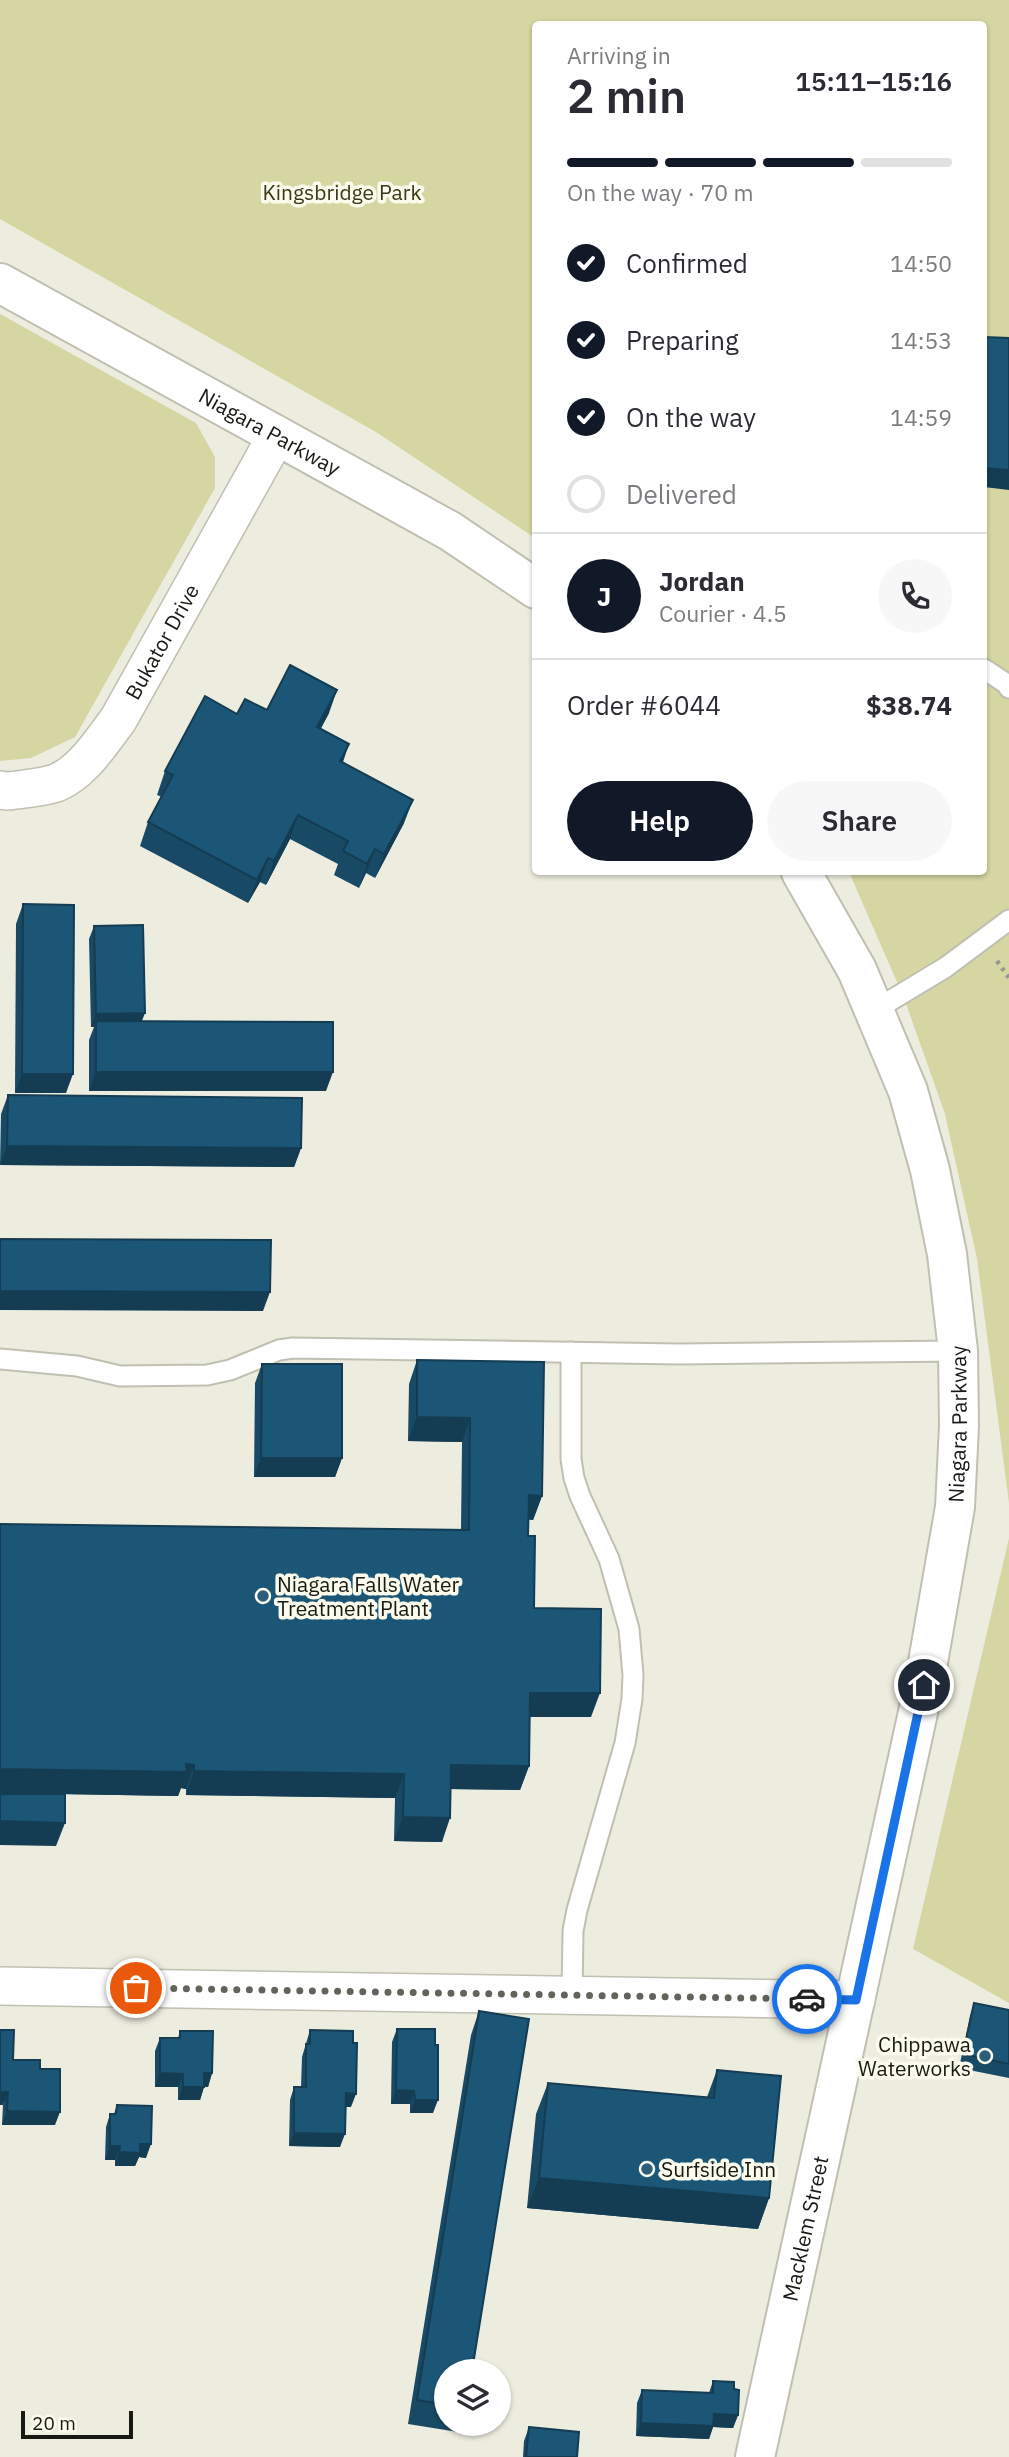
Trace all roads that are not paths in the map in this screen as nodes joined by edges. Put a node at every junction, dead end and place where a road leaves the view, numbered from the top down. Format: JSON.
{"nodes":[{"id":1,"x":0,"y":282,"type":"edge"},
{"id":2,"x":277,"y":435,"type":"junction"},
{"id":3,"x":532,"y":586,"type":"edge"},
{"id":4,"x":987,"y":671,"type":"edge"},
{"id":5,"x":1009,"y":688,"type":"edge"},
{"id":6,"x":0,"y":790,"type":"edge"},
{"id":7,"x":803,"y":875,"type":"edge"},
{"id":8,"x":1009,"y":920,"type":"edge"},
{"id":9,"x":875,"y":1010,"type":"junction"},
{"id":10,"x":958,"y":1351,"type":"junction"},
{"id":11,"x":571,"y":1352,"type":"junction"},
{"id":12,"x":0,"y":1359,"type":"edge"},
{"id":13,"x":0,"y":1986,"type":"edge"},
{"id":14,"x":572,"y":1995,"type":"junction"},
{"id":15,"x":856,"y":2000,"type":"junction"},
{"id":16,"x":755,"y":2457,"type":"edge"}],
"edges":[{"from":1,"to":2,"type":"main road","name":"Niagara Parkway"},
{"from":2,"to":3,"type":"main road","name":"Niagara Parkway"},
{"from":2,"to":6,"type":"street","name":"Bukator Drive"},
{"from":4,"to":5,"type":"lane"},
{"from":7,"to":9,"type":"main road","name":"Niagara Parkway"},
{"from":8,"to":9,"type":"lane"},
{"from":9,"to":10,"type":"main road","name":"Niagara Parkway"},
{"from":10,"to":11,"type":"lane"},
{"from":10,"to":15,"type":"main road","name":"Niagara Parkway"},
{"from":11,"to":12,"type":"lane"},
{"from":11,"to":14,"type":"lane"},
{"from":13,"to":14,"type":"street"},
{"from":14,"to":15,"type":"street"},
{"from":15,"to":16,"type":"main road","name":"Macklem Street"}]}
